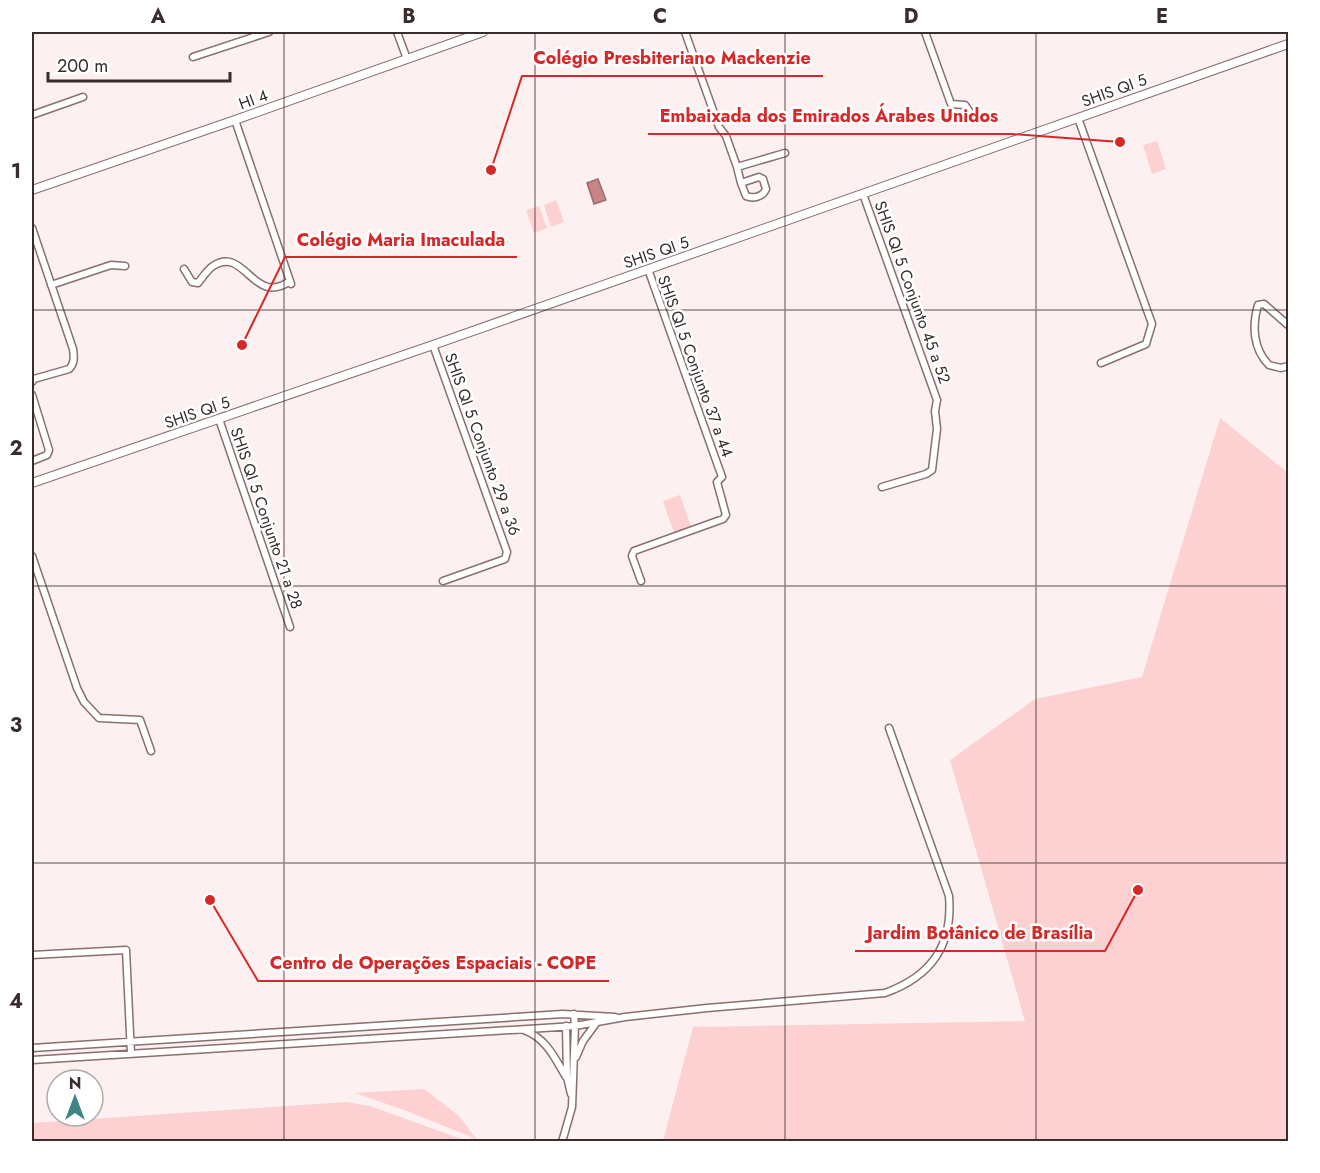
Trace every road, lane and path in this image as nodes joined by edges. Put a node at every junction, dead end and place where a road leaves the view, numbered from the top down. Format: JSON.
{"nodes":[{"id":1,"x":269,"y":32,"type":"edge"},
{"id":2,"x":397,"y":32,"type":"edge"},
{"id":3,"x":483,"y":32,"type":"edge"},
{"id":4,"x":685,"y":32,"type":"edge"},
{"id":5,"x":925,"y":32,"type":"edge"},
{"id":6,"x":1288,"y":44,"type":"edge"},
{"id":7,"x":194,"y":57,"type":"dead end"},
{"id":8,"x":407,"y":59,"type":"junction"},
{"id":9,"x":83,"y":97,"type":"dead end"},
{"id":10,"x":971,"y":114,"type":"dead end"},
{"id":11,"x":32,"y":115,"type":"edge"},
{"id":12,"x":1078,"y":118,"type":"junction"},
{"id":13,"x":235,"y":120,"type":"junction"},
{"id":14,"x":785,"y":153,"type":"dead end"},
{"id":15,"x":737,"y":167,"type":"junction"},
{"id":16,"x":741,"y":183,"type":"dead end"},
{"id":17,"x":32,"y":190,"type":"edge"},
{"id":18,"x":863,"y":194,"type":"junction"},
{"id":19,"x":32,"y":228,"type":"edge"},
{"id":20,"x":125,"y":266,"type":"dead end"},
{"id":21,"x":183,"y":269,"type":"dead end"},
{"id":22,"x":648,"y":269,"type":"junction"},
{"id":23,"x":51,"y":285,"type":"junction"},
{"id":24,"x":1288,"y":325,"type":"edge"},
{"id":25,"x":433,"y":345,"type":"junction"},
{"id":26,"x":1101,"y":363,"type":"dead end"},
{"id":27,"x":1288,"y":366,"type":"edge"},
{"id":28,"x":32,"y":382,"type":"edge"},
{"id":29,"x":32,"y":396,"type":"edge"},
{"id":30,"x":219,"y":419,"type":"junction"},
{"id":31,"x":32,"y":461,"type":"edge"},
{"id":32,"x":32,"y":483,"type":"edge"},
{"id":33,"x":882,"y":487,"type":"dead end"},
{"id":34,"x":32,"y":556,"type":"edge"},
{"id":35,"x":443,"y":580,"type":"dead end"},
{"id":36,"x":640,"y":581,"type":"dead end"},
{"id":37,"x":290,"y":627,"type":"dead end"},
{"id":38,"x":889,"y":728,"type":"dead end"},
{"id":39,"x":152,"y":751,"type":"dead end"},
{"id":40,"x":32,"y":955,"type":"edge"},
{"id":41,"x":574,"y":1014,"type":"junction"},
{"id":42,"x":625,"y":1017,"type":"junction"},
{"id":43,"x":597,"y":1022,"type":"junction"},
{"id":44,"x":566,"y":1026,"type":"junction"},
{"id":45,"x":576,"y":1026,"type":"junction"},
{"id":46,"x":521,"y":1029,"type":"junction"},
{"id":47,"x":181,"y":1038,"type":"junction"},
{"id":48,"x":130,"y":1042,"type":"junction"},
{"id":49,"x":109,"y":1043,"type":"junction"},
{"id":50,"x":32,"y":1048,"type":"edge"},
{"id":51,"x":182,"y":1051,"type":"junction"},
{"id":52,"x":131,"y":1054,"type":"junction"},
{"id":53,"x":110,"y":1055,"type":"junction"},
{"id":54,"x":32,"y":1060,"type":"edge"},
{"id":55,"x":575,"y":1060,"type":"junction"},
{"id":56,"x":567,"y":1077,"type":"junction"},
{"id":57,"x":572,"y":1100,"type":"junction"},
{"id":58,"x":562,"y":1142,"type":"edge"}],
"edges":[{"from":1,"to":7,"type":"street"},
{"from":2,"to":8,"type":"street"},
{"from":3,"to":8,"type":"street","name":"HI 4"},
{"from":4,"to":15,"type":"street"},
{"from":5,"to":10,"type":"street"},
{"from":6,"to":12,"type":"street","name":"SHIS QI 5"},
{"from":8,"to":13,"type":"street","name":"HI 4"},
{"from":9,"to":11,"type":"street"},
{"from":12,"to":18,"type":"street","name":"SHIS QI 5"},
{"from":12,"to":26,"type":"street"},
{"from":13,"to":17,"type":"street","name":"HI 4"},
{"from":13,"to":21,"type":"street"},
{"from":14,"to":15,"type":"street"},
{"from":15,"to":16,"type":"street"},
{"from":18,"to":22,"type":"street","name":"SHIS QI 5"},
{"from":18,"to":33,"type":"street","name":"SHIS QI 5 Conjunto 45 a 52"},
{"from":19,"to":23,"type":"street"},
{"from":20,"to":23,"type":"street"},
{"from":22,"to":25,"type":"street","name":"SHIS QI 5"},
{"from":22,"to":36,"type":"street","name":"SHIS QI 5 Conjunto 37 a 44"},
{"from":23,"to":28,"type":"street"},
{"from":24,"to":27,"type":"street"},
{"from":25,"to":30,"type":"street","name":"SHIS QI 5"},
{"from":25,"to":35,"type":"street","name":"SHIS QI 5 Conjunto 29 a 36"},
{"from":29,"to":31,"type":"street"},
{"from":30,"to":32,"type":"street","name":"SHIS QI 5"},
{"from":30,"to":37,"type":"street","name":"SHIS QI 5 Conjunto 21 a 28"},
{"from":34,"to":39,"type":"street"},
{"from":38,"to":42,"type":"street"},
{"from":40,"to":48,"type":"street"},
{"from":41,"to":42,"type":"street"},
{"from":41,"to":45,"type":"street"},
{"from":41,"to":47,"type":"street"},
{"from":42,"to":43,"type":"street"},
{"from":43,"to":45,"type":"street"},
{"from":43,"to":55,"type":"street"},
{"from":44,"to":45,"type":"street"},
{"from":44,"to":46,"type":"street"},
{"from":44,"to":56,"type":"street"},
{"from":45,"to":55,"type":"street"},
{"from":46,"to":51,"type":"street"},
{"from":46,"to":56,"type":"street"},
{"from":47,"to":48,"type":"street"},
{"from":47,"to":51,"type":"street"},
{"from":48,"to":49,"type":"street"},
{"from":48,"to":52,"type":"street"},
{"from":49,"to":50,"type":"street"},
{"from":49,"to":53,"type":"street"},
{"from":51,"to":52,"type":"street"},
{"from":52,"to":53,"type":"street"},
{"from":53,"to":54,"type":"street"},
{"from":55,"to":57,"type":"street"},
{"from":56,"to":57,"type":"street"},
{"from":57,"to":58,"type":"street"}]}
